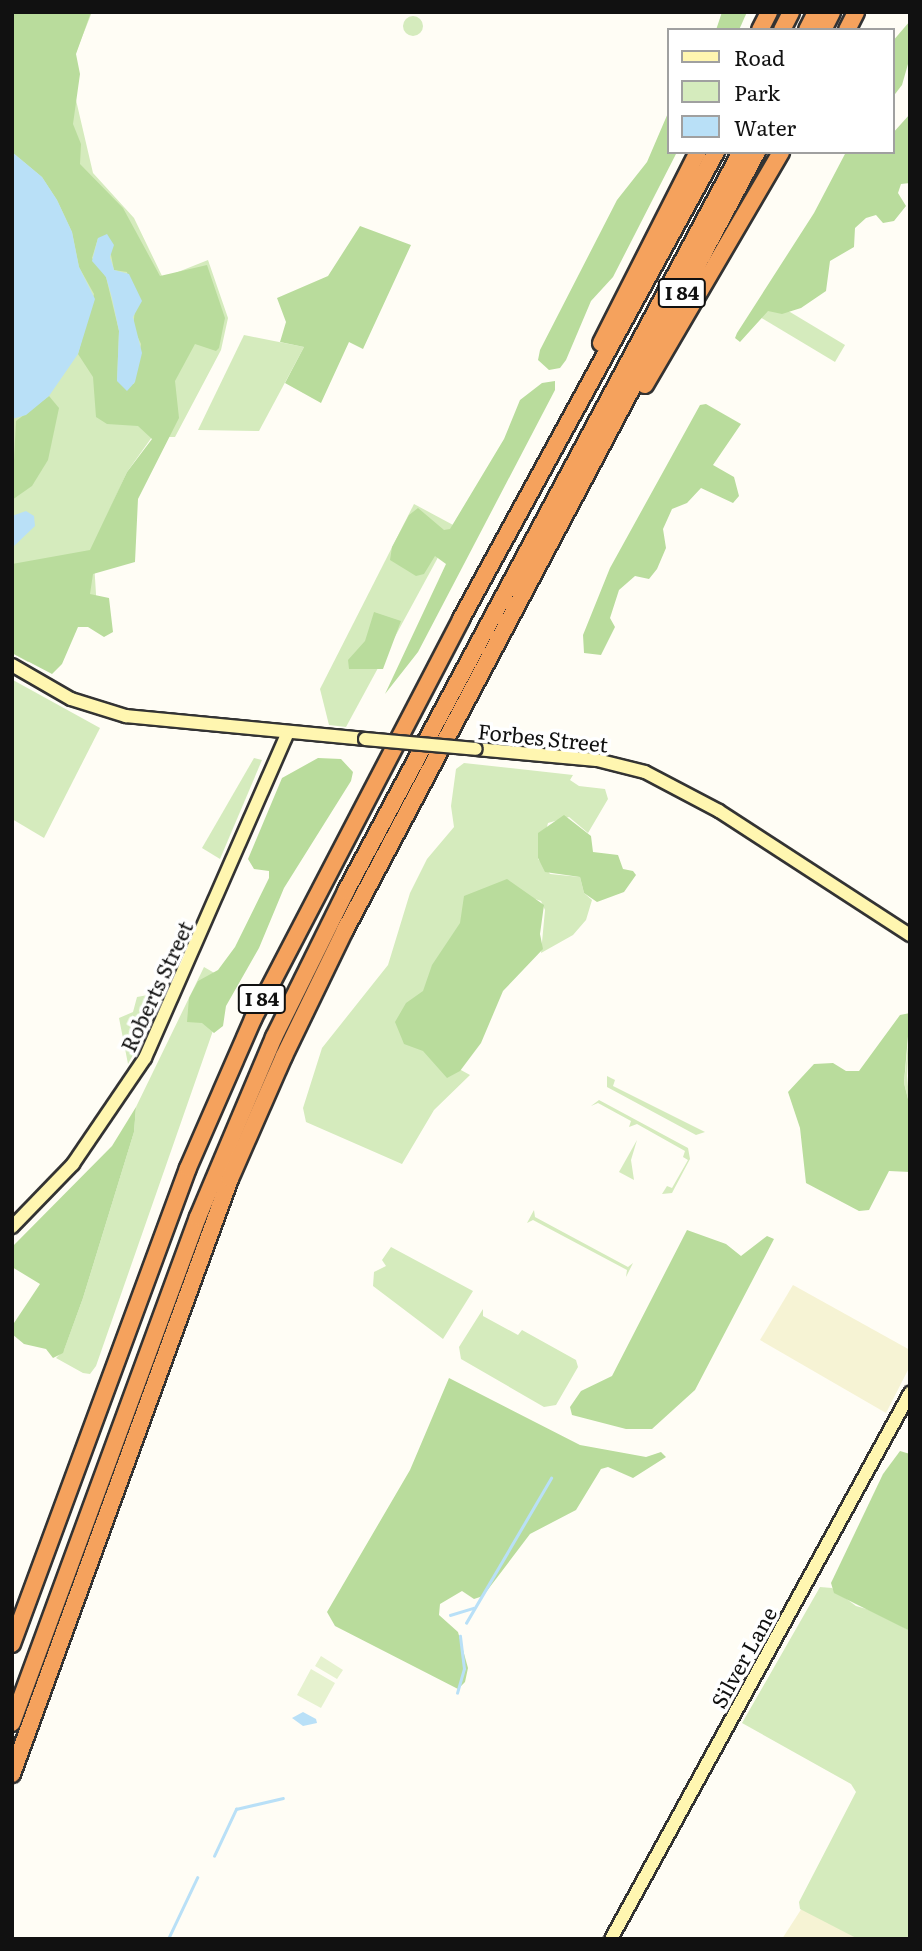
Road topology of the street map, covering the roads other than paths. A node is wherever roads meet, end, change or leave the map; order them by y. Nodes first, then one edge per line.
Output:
1 (769, 12) edge
2 (791, 12) edge
3 (805, 12) edge
4 (816, 12) edge
5 (832, 12) edge
6 (856, 12) edge
7 (761, 28) edge
8 (783, 28) edge
9 (797, 28) edge
10 (808, 28) edge
11 (824, 28) edge
12 (848, 28) edge
13 (697, 154) edge
14 (715, 154) edge
15 (728, 154) edge
16 (728, 154) edge
17 (740, 154) edge
18 (756, 154) edge
19 (780, 154) edge
20 (599, 369) junction
21 (589, 388) junction
22 (607, 434) junction
23 (12, 665) edge
24 (288, 733) junction
25 (910, 935) edge
26 (12, 1227) edge
27 (910, 1393) edge
28 (12, 1644) edge
29 (12, 1698) edge
30 (12, 1723) edge
31 (12, 1774) edge
32 (611, 1939) edge

1 - 7 highway
2 - 8 highway
3 - 9 highway
4 - 10 highway
5 - 11 highway
6 - 12 highway
13 - 21 highway
14 - 20 highway, I 84
15 - 20 highway
16 - 29 highway
17 - 30 highway
18 - 22 highway, I 84
19 - 22 highway
20 - 21 highway, I 84
21 - 28 highway, I 84
22 - 31 highway, I 84
23 - 24 main road, Forbes Street
24 - 25 main road, Forbes Street, bridge
24 - 26 main road, Roberts Street
27 - 32 main road, Silver Lane

